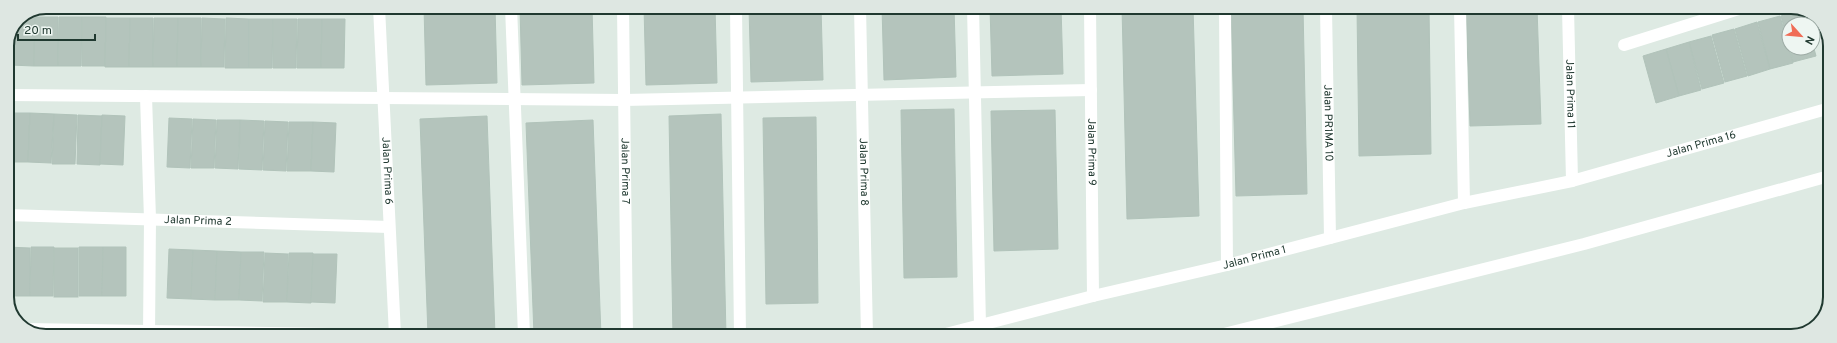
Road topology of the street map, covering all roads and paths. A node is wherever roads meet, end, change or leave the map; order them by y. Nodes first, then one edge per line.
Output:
1 (379, 14) edge
2 (511, 14) edge
3 (623, 14) edge
4 (736, 14) edge
5 (860, 14) edge
6 (973, 14) edge
7 (1090, 14) edge
8 (1225, 14) edge
9 (1326, 14) edge
10 (1460, 14) edge
11 (1568, 14) edge
12 (1723, 14) edge
13 (1624, 45) dead end
14 (1091, 90) junction
15 (975, 92) junction
16 (14, 95) edge
17 (862, 95) junction
18 (146, 96) junction
19 (737, 97) junction
20 (383, 99) junction
21 (515, 99) junction
22 (624, 100) junction
23 (1823, 110) edge
24 (1823, 178) edge
25 (1572, 181) junction
26 (1464, 203) junction
27 (14, 215) edge
28 (150, 219) junction
29 (389, 227) junction
30 (1330, 238) junction
31 (1227, 265) junction
32 (1093, 296) junction
33 (980, 326) junction
34 (149, 329) edge
35 (394, 329) edge
36 (524, 329) edge
37 (627, 329) edge
38 (740, 329) edge
39 (867, 329) edge
40 (967, 329) edge
41 (1244, 329) edge

1 - 20 street, Jalan Prima 6
2 - 21 street
3 - 22 street, Jalan Prima 7
4 - 19 street
5 - 17 street, Jalan Prima 8
6 - 15 street
7 - 14 street, Jalan Prima 9
8 - 31 street
9 - 30 street, Jalan PR1MA 10
10 - 26 street
11 - 25 street, Jalan Prima 11
12 - 13 street
14 - 15 street
14 - 32 street, Jalan Prima 9
15 - 17 street
15 - 33 street
16 - 18 street
17 - 19 street
17 - 39 street, Jalan Prima 8
18 - 20 street
18 - 28 street
19 - 22 street
19 - 38 street
20 - 21 street
20 - 29 street, Jalan Prima 6
21 - 22 street
21 - 36 street
22 - 37 street, Jalan Prima 7
23 - 25 street, Jalan Prima 16
24 - 41 street
25 - 26 street, Jalan Prima 1
26 - 30 street, Jalan Prima 1
27 - 28 street, Jalan Prima 2
28 - 29 street, Jalan Prima 2
28 - 34 street
29 - 35 street, Jalan Prima 6
30 - 31 street, Jalan Prima 1
31 - 32 street, Jalan Prima 1
32 - 33 street, Jalan Prima 1
33 - 40 street, Jalan Prima 1

